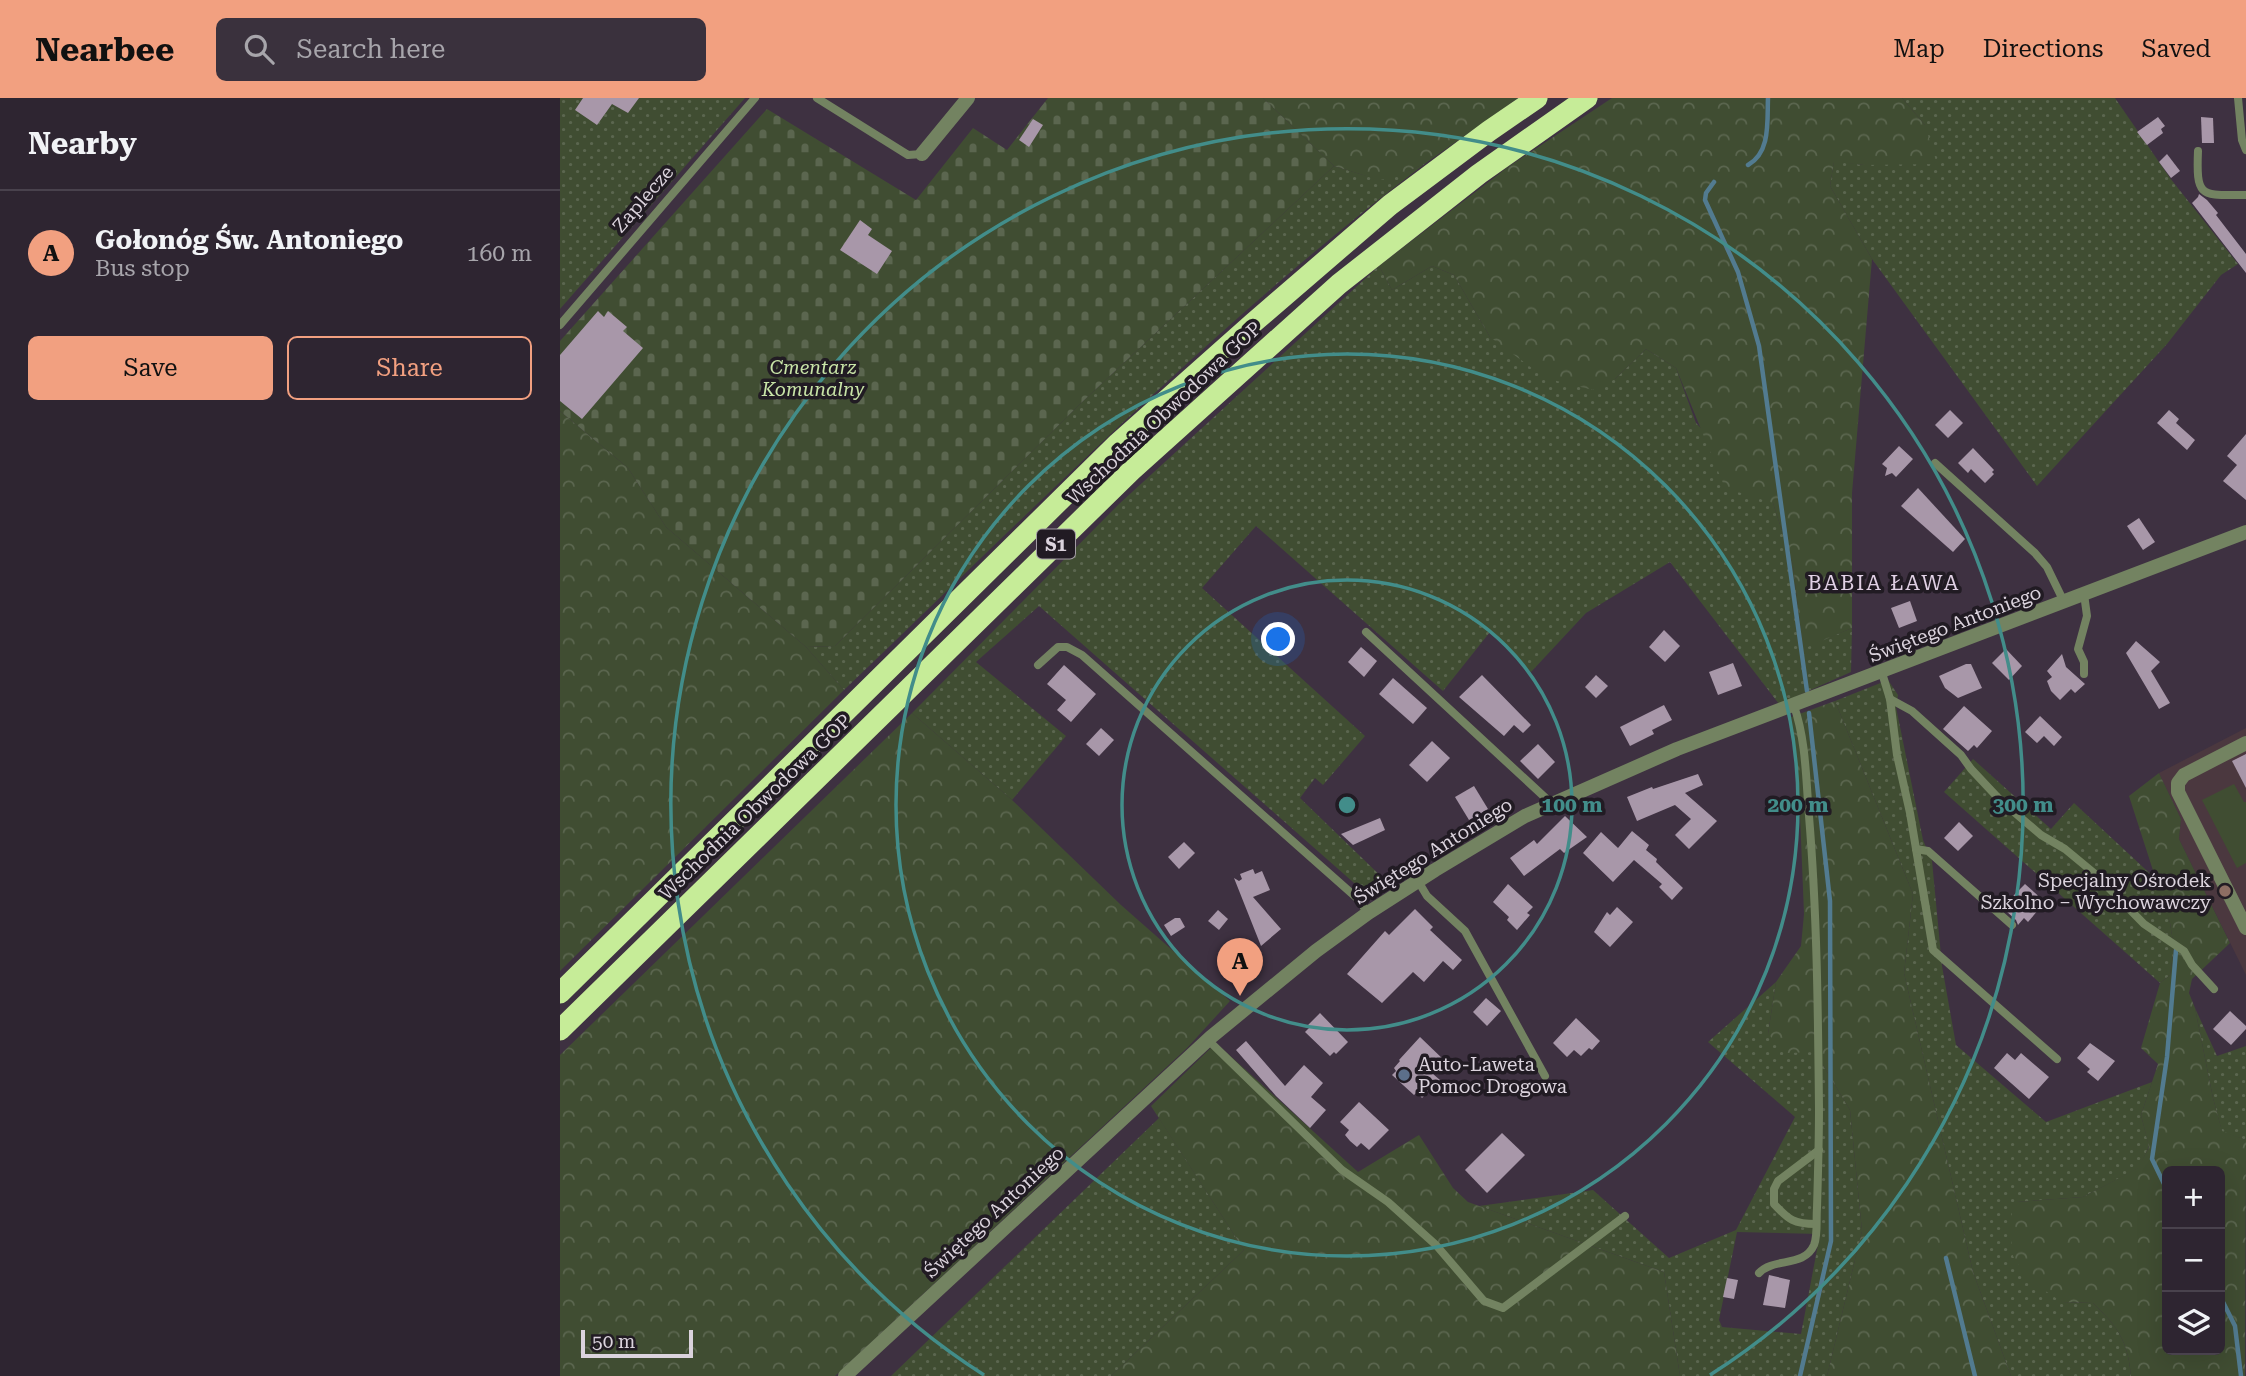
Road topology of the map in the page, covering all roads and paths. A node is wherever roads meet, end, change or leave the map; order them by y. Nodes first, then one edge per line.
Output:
1 (755, 98) edge
2 (817, 98) edge
3 (968, 98) edge
4 (1537, 98) edge
5 (1587, 98) edge
6 (2238, 99) edge
7 (2246, 150) edge
8 (2198, 151) dead end
9 (922, 154) joint
10 (2246, 195) edge
11 (560, 325) edge
12 (1935, 463) dead end
13 (2246, 532) edge
14 (2084, 594) junction
15 (2064, 602) junction
16 (1366, 632) dead end
17 (1038, 665) dead end
18 (1882, 673) junction
19 (2084, 674) dead end
20 (1890, 699) junction
21 (1794, 706) junction
22 (2246, 743) edge
23 (1551, 803) junction
24 (1916, 849) junction
25 (1418, 881) junction
26 (1368, 913) junction
27 (2012, 925) dead end
28 (2246, 928) edge
29 (2214, 989) dead end
30 (560, 993) edge
31 (560, 1030) edge
32 (1208, 1040) junction
33 (2057, 1059) dead end
34 (1545, 1076) dead end
35 (1819, 1150) junction
36 (1625, 1216) dead end
37 (1816, 1224) junction
38 (1759, 1273) dead end
39 (845, 1376) edge

1 - 11 lane, Zaplecze
2 - 9 lane
3 - 9 street
4 - 30 highway, Wschodnia Obwodowa GOP / S1
5 - 31 highway, Wschodnia Obwodowa GOP / S1
6 - 7 lane
8 - 10 lane
12 - 15 lane
13 - 14 street, Świętego Antoniego
14 - 15 street, Świętego Antoniego
14 - 19 lane
15 - 18 street, Świętego Antoniego
16 - 23 lane
17 - 26 lane
18 - 20 lane
18 - 21 street, Świętego Antoniego
20 - 24 lane
20 - 29 lane
21 - 23 street, Świętego Antoniego
21 - 35 lane
22 - 28 street
23 - 25 street, Świętego Antoniego
24 - 27 lane
24 - 33 lane
25 - 26 street, Świętego Antoniego
25 - 34 lane
26 - 32 street, Świętego Antoniego
32 - 36 lane
32 - 39 street, Świętego Antoniego
35 - 37 lane
35 - 37 lane
37 - 38 lane

